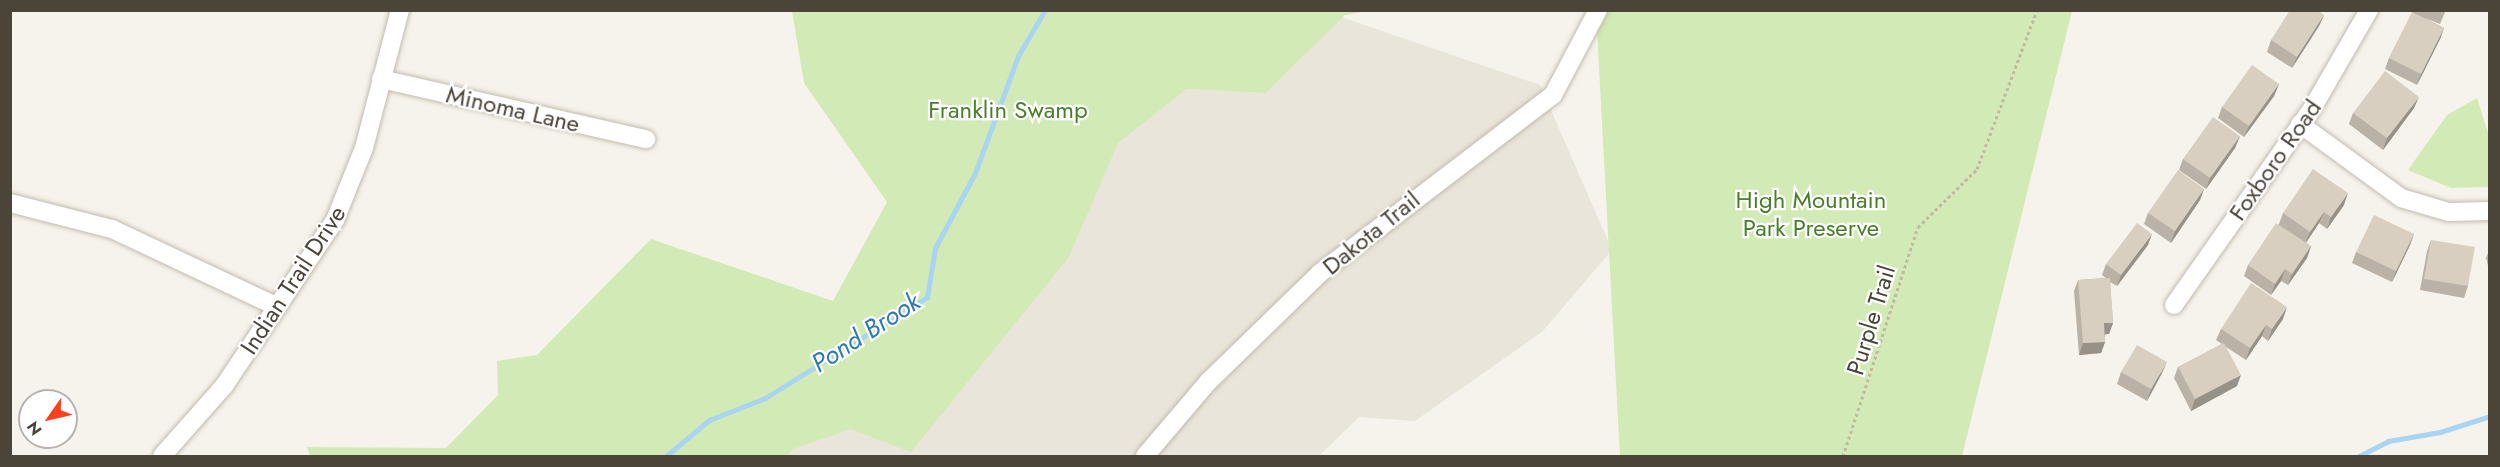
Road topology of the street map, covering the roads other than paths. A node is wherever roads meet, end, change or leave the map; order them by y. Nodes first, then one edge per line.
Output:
1 (400, 10) edge
2 (2369, 10) edge
3 (1597, 13) edge
4 (381, 79) junction
5 (2300, 124) junction
6 (646, 139) dead end
7 (10, 202) edge
8 (2490, 211) edge
9 (2174, 305) dead end
10 (278, 307) junction
11 (162, 456) edge
12 (1145, 456) edge

1 - 4 street, Indian Trail Drive
2 - 5 street, Foxboro Road
3 - 12 street, Dakota Trail
4 - 6 street, Minoma Lane
4 - 10 street, Indian Trail Drive
5 - 8 street
5 - 9 street, Foxboro Road
7 - 10 street
10 - 11 street, Indian Trail Drive

